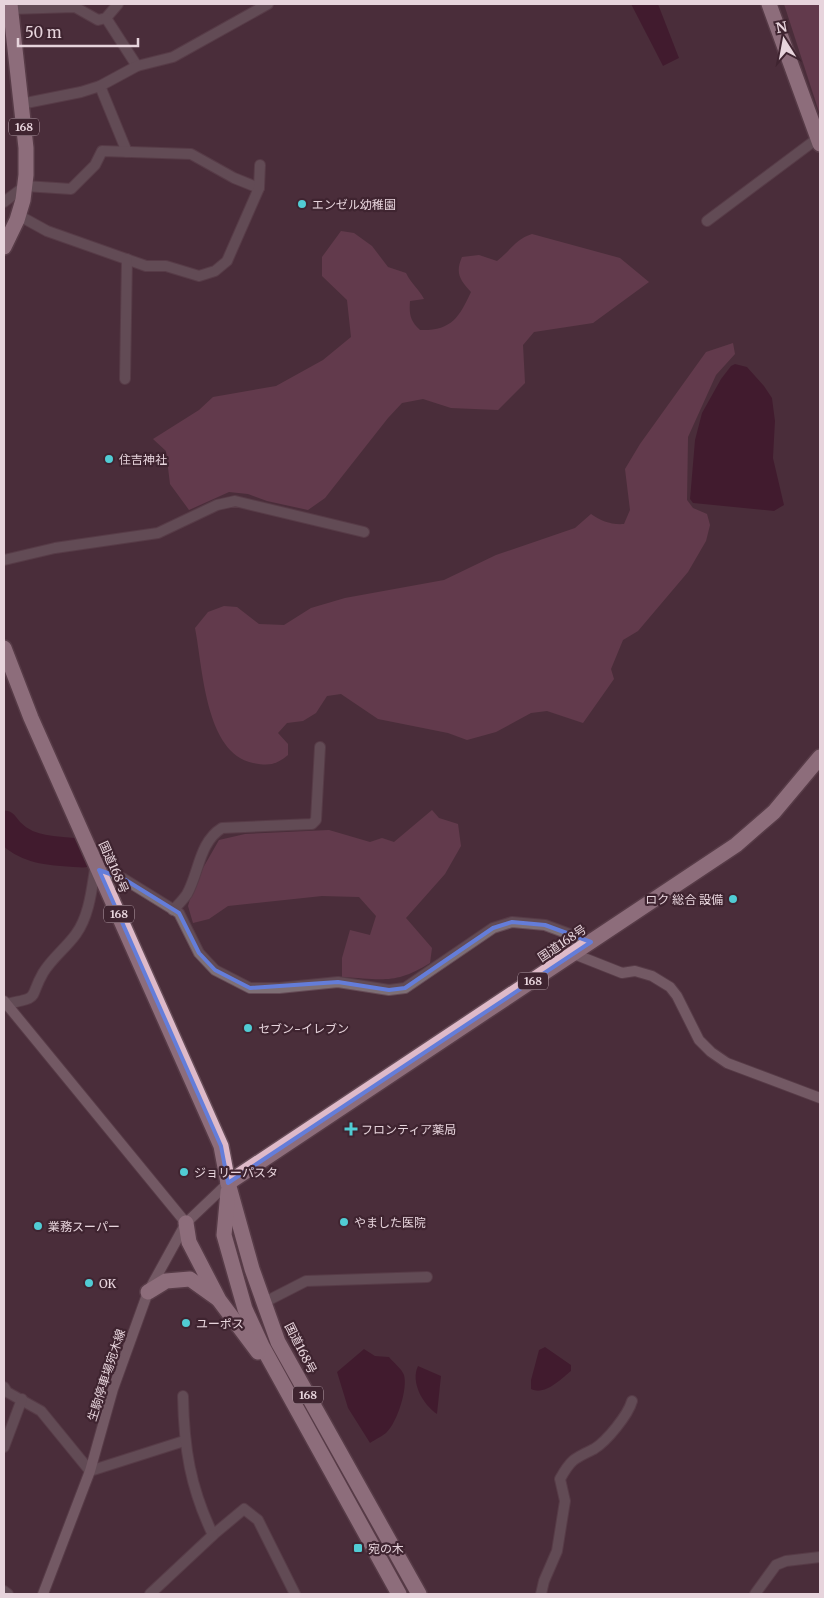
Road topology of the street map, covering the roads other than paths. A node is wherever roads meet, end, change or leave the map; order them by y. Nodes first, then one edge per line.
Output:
1 (118, 4) edge
2 (268, 4) edge
3 (769, 4) edge
4 (11, 6) edge
5 (106, 18) junction
6 (137, 66) junction
7 (100, 86) junction
8 (21, 104) junction
9 (819, 141) edge
10 (127, 152) junction
11 (260, 165) dead end
12 (25, 186) junction
13 (258, 188) junction
14 (4, 202) edge
15 (18, 215) junction
16 (707, 220) dead end
17 (4, 247) edge
18 (128, 259) junction
19 (126, 379) dead end
20 (364, 532) dead end
21 (4, 560) edge
22 (4, 648) edge
23 (320, 747) dead end
24 (820, 758) edge
25 (98, 866) junction
26 (174, 910) junction
27 (591, 942) junction
28 (574, 954) junction
29 (5, 1002) edge
30 (820, 1098) edge
31 (228, 1183) junction
32 (186, 1222) junction
33 (427, 1277) dead end
34 (148, 1292) junction
35 (219, 1300) junction
36 (263, 1303) junction
37 (4, 1387) edge
38 (288, 1393) junction
39 (183, 1396) dead end
40 (22, 1398) junction
41 (632, 1400) dead end
42 (184, 1441) junction
43 (4, 1447) edge
44 (90, 1471) junction
45 (213, 1535) junction
46 (820, 1557) edge
47 (4, 1590) edge
48 (8, 1594) edge
49 (43, 1594) edge
50 (150, 1594) edge
51 (295, 1594) edge
52 (399, 1594) edge
53 (419, 1594) edge
54 (541, 1594) edge
55 (755, 1594) edge

1 - 5 street
2 - 6 street
3 - 9 highway
4 - 5 street
4 - 8 highway, 168
5 - 6 street
6 - 7 street
7 - 8 street
7 - 10 street
8 - 12 highway, 168
9 - 16 street
10 - 12 street
10 - 13 street
11 - 13 street
12 - 14 street
12 - 15 highway, 168
13 - 18 street
15 - 17 highway, 168
15 - 18 street
18 - 19 street
20 - 21 street
22 - 25 highway, 国道168号 / 168
23 - 26 street
24 - 27 highway, 国道168号 / 168
25 - 26 street
25 - 29 street
25 - 31 highway, 国道168号 / 168
26 - 27 street
27 - 28 highway, 国道168号 / 168
28 - 30 street
28 - 31 highway, 国道168号 / 168
29 - 32 street
31 - 32 street, 生駒停車場宛木線
31 - 36 highway, 国道168号 / 168
31 - 38 highway, 国道168号 / 168
32 - 34 street, 生駒停車場宛木線
32 - 35 highway
33 - 36 street
34 - 35 highway
34 - 44 street, 生駒停車場宛木線
35 - 38 highway
36 - 53 highway, 国道168号 / 168
37 - 40 street
38 - 52 highway, 国道168号 / 168
39 - 42 street
40 - 43 street
40 - 44 street
41 - 54 street
42 - 44 street
42 - 45 street
44 - 49 street, 生駒停車場宛木線
45 - 50 street
45 - 51 street
46 - 55 street
47 - 48 street

